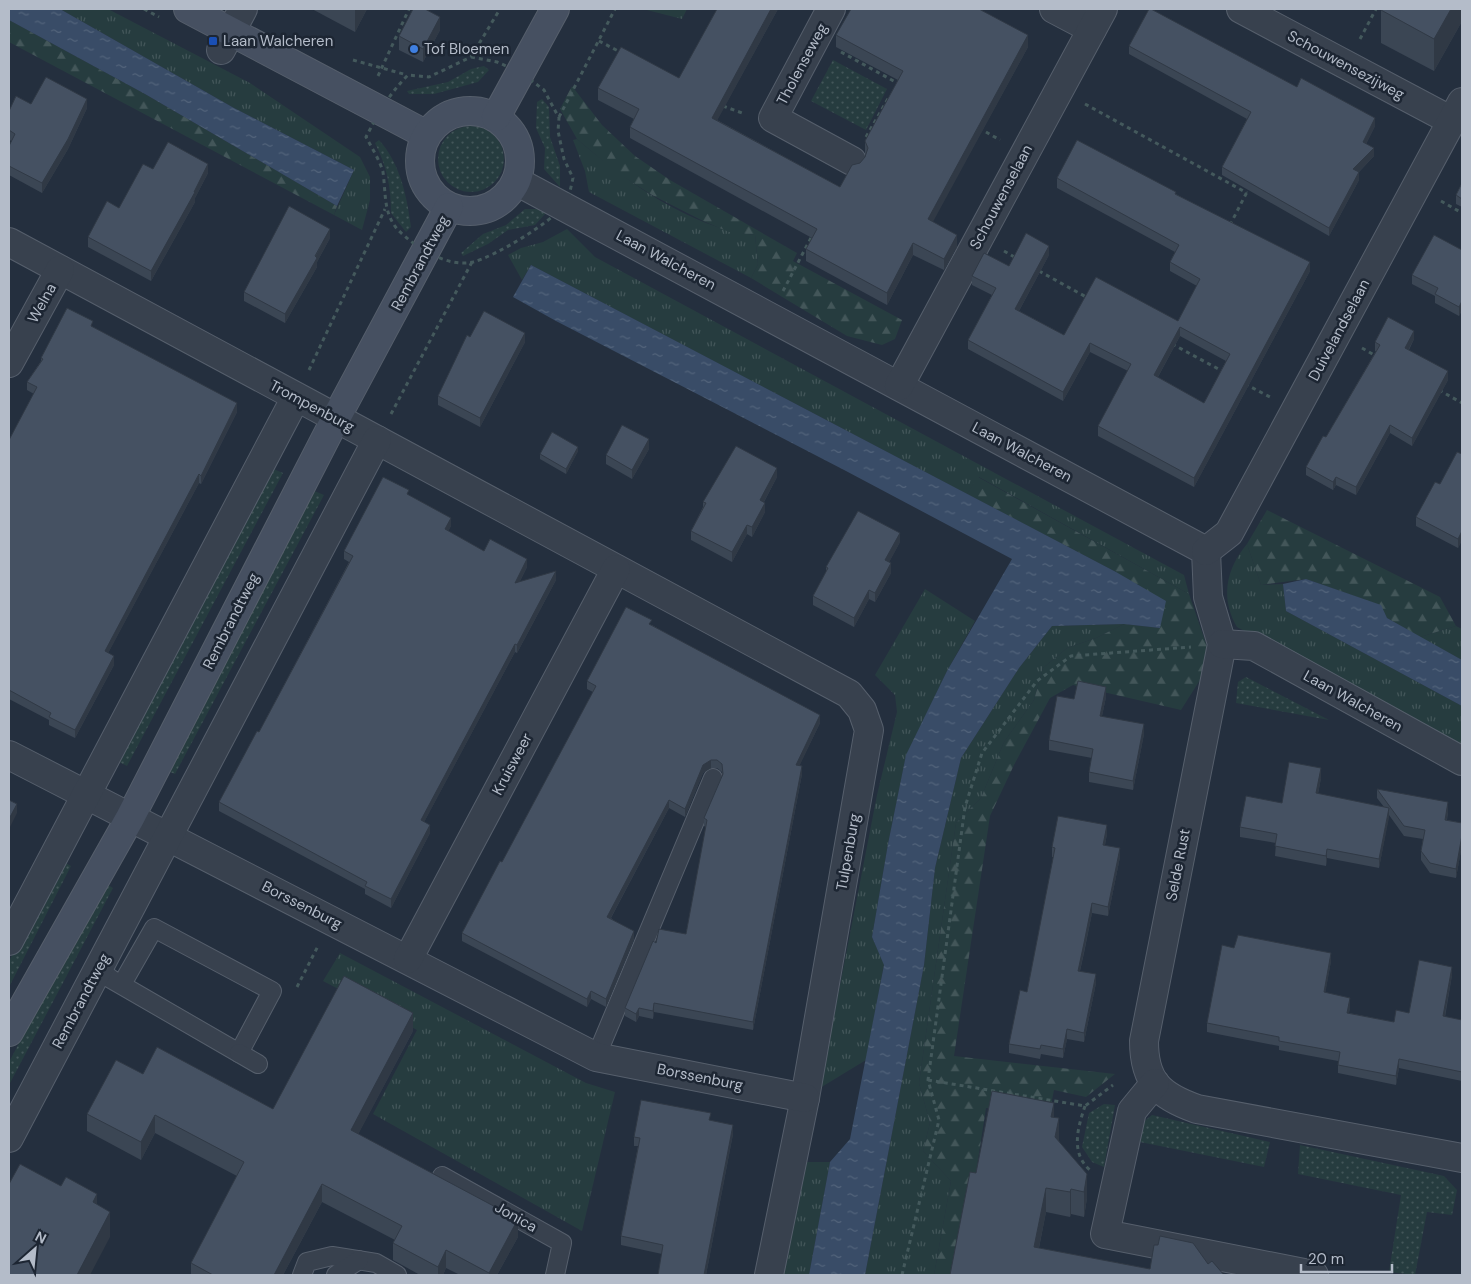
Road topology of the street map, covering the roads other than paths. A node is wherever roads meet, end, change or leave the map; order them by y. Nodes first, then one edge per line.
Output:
1 (188, 9) edge
2 (555, 9) edge
3 (831, 9) edge
4 (1054, 9) edge
5 (1240, 9) edge
6 (1097, 19) edge
7 (231, 30) edge
8 (1457, 111) edge
9 (496, 117) junction
10 (425, 134) junction
11 (852, 161) road end
12 (516, 181) junction
13 (449, 207) junction
14 (9, 242) edge
15 (60, 270) junction
16 (9, 363) edge
17 (899, 386) junction
18 (296, 397) junction
19 (336, 418) junction
20 (377, 440) junction
21 (1206, 551) junction
22 (616, 569) junction
23 (1222, 644) junction
24 (9, 755) edge
25 (1462, 761) edge
26 (713, 778) dead end
27 (86, 795) junction
28 (130, 818) junction
29 (168, 837) junction
30 (9, 941) edge
31 (408, 959) junction
32 (98, 969) junction
33 (122, 984) junction
34 (9, 1032) edge
35 (239, 1053) junction
36 (596, 1057) junction
37 (258, 1064) dead end
38 (1149, 1073) junction
39 (805, 1098) junction
40 (9, 1138) edge
41 (1462, 1158) edge
42 (442, 1176) edge
43 (359, 1260) junction
44 (302, 1275) edge
45 (336, 1275) edge
46 (397, 1275) edge
47 (555, 1275) edge
48 (769, 1275) edge
49 (1314, 1275) edge

1 - 7 street
2 - 9 street
3 - 11 street, Tholenseweg
4 - 6 street
5 - 8 street, Schouwensezijweg
6 - 17 street, Schouwenselaan
7 - 10 street
8 - 21 street, Duivelandselaan
9 - 10 street
9 - 12 street
10 - 13 street
12 - 13 street
12 - 17 street, Laan Walcheren
13 - 19 street, Rembrandtweg
14 - 15 street, Trompenburg
15 - 16 street, Welna
15 - 18 street, Trompenburg
17 - 21 street, Laan Walcheren
18 - 19 street, Trompenburg
18 - 27 street
19 - 20 street, Trompenburg
19 - 28 street, Rembrandtweg
20 - 22 street, Trompenburg
20 - 29 street, Rembrandtweg
21 - 23 street
22 - 31 street, Kruisweer
22 - 39 street, Tulpenburg
23 - 25 street, Laan Walcheren
23 - 38 street, Selde Rust
24 - 27 street, Borssenburg
26 - 36 lane
27 - 28 street, Borssenburg
27 - 30 street
28 - 29 street, Borssenburg
28 - 34 street, Rembrandtweg
29 - 31 street, Borssenburg
29 - 32 street, Rembrandtweg
31 - 36 street, Borssenburg
32 - 33 lane
32 - 40 street, Rembrandtweg
33 - 35 lane
33 - 35 lane
35 - 37 lane
36 - 39 street, Borssenburg
38 - 41 street
38 - 49 street
39 - 48 street, Tulpenburg
42 - 47 lane, Jonica
43 - 44 lane
43 - 45 lane
43 - 46 lane

